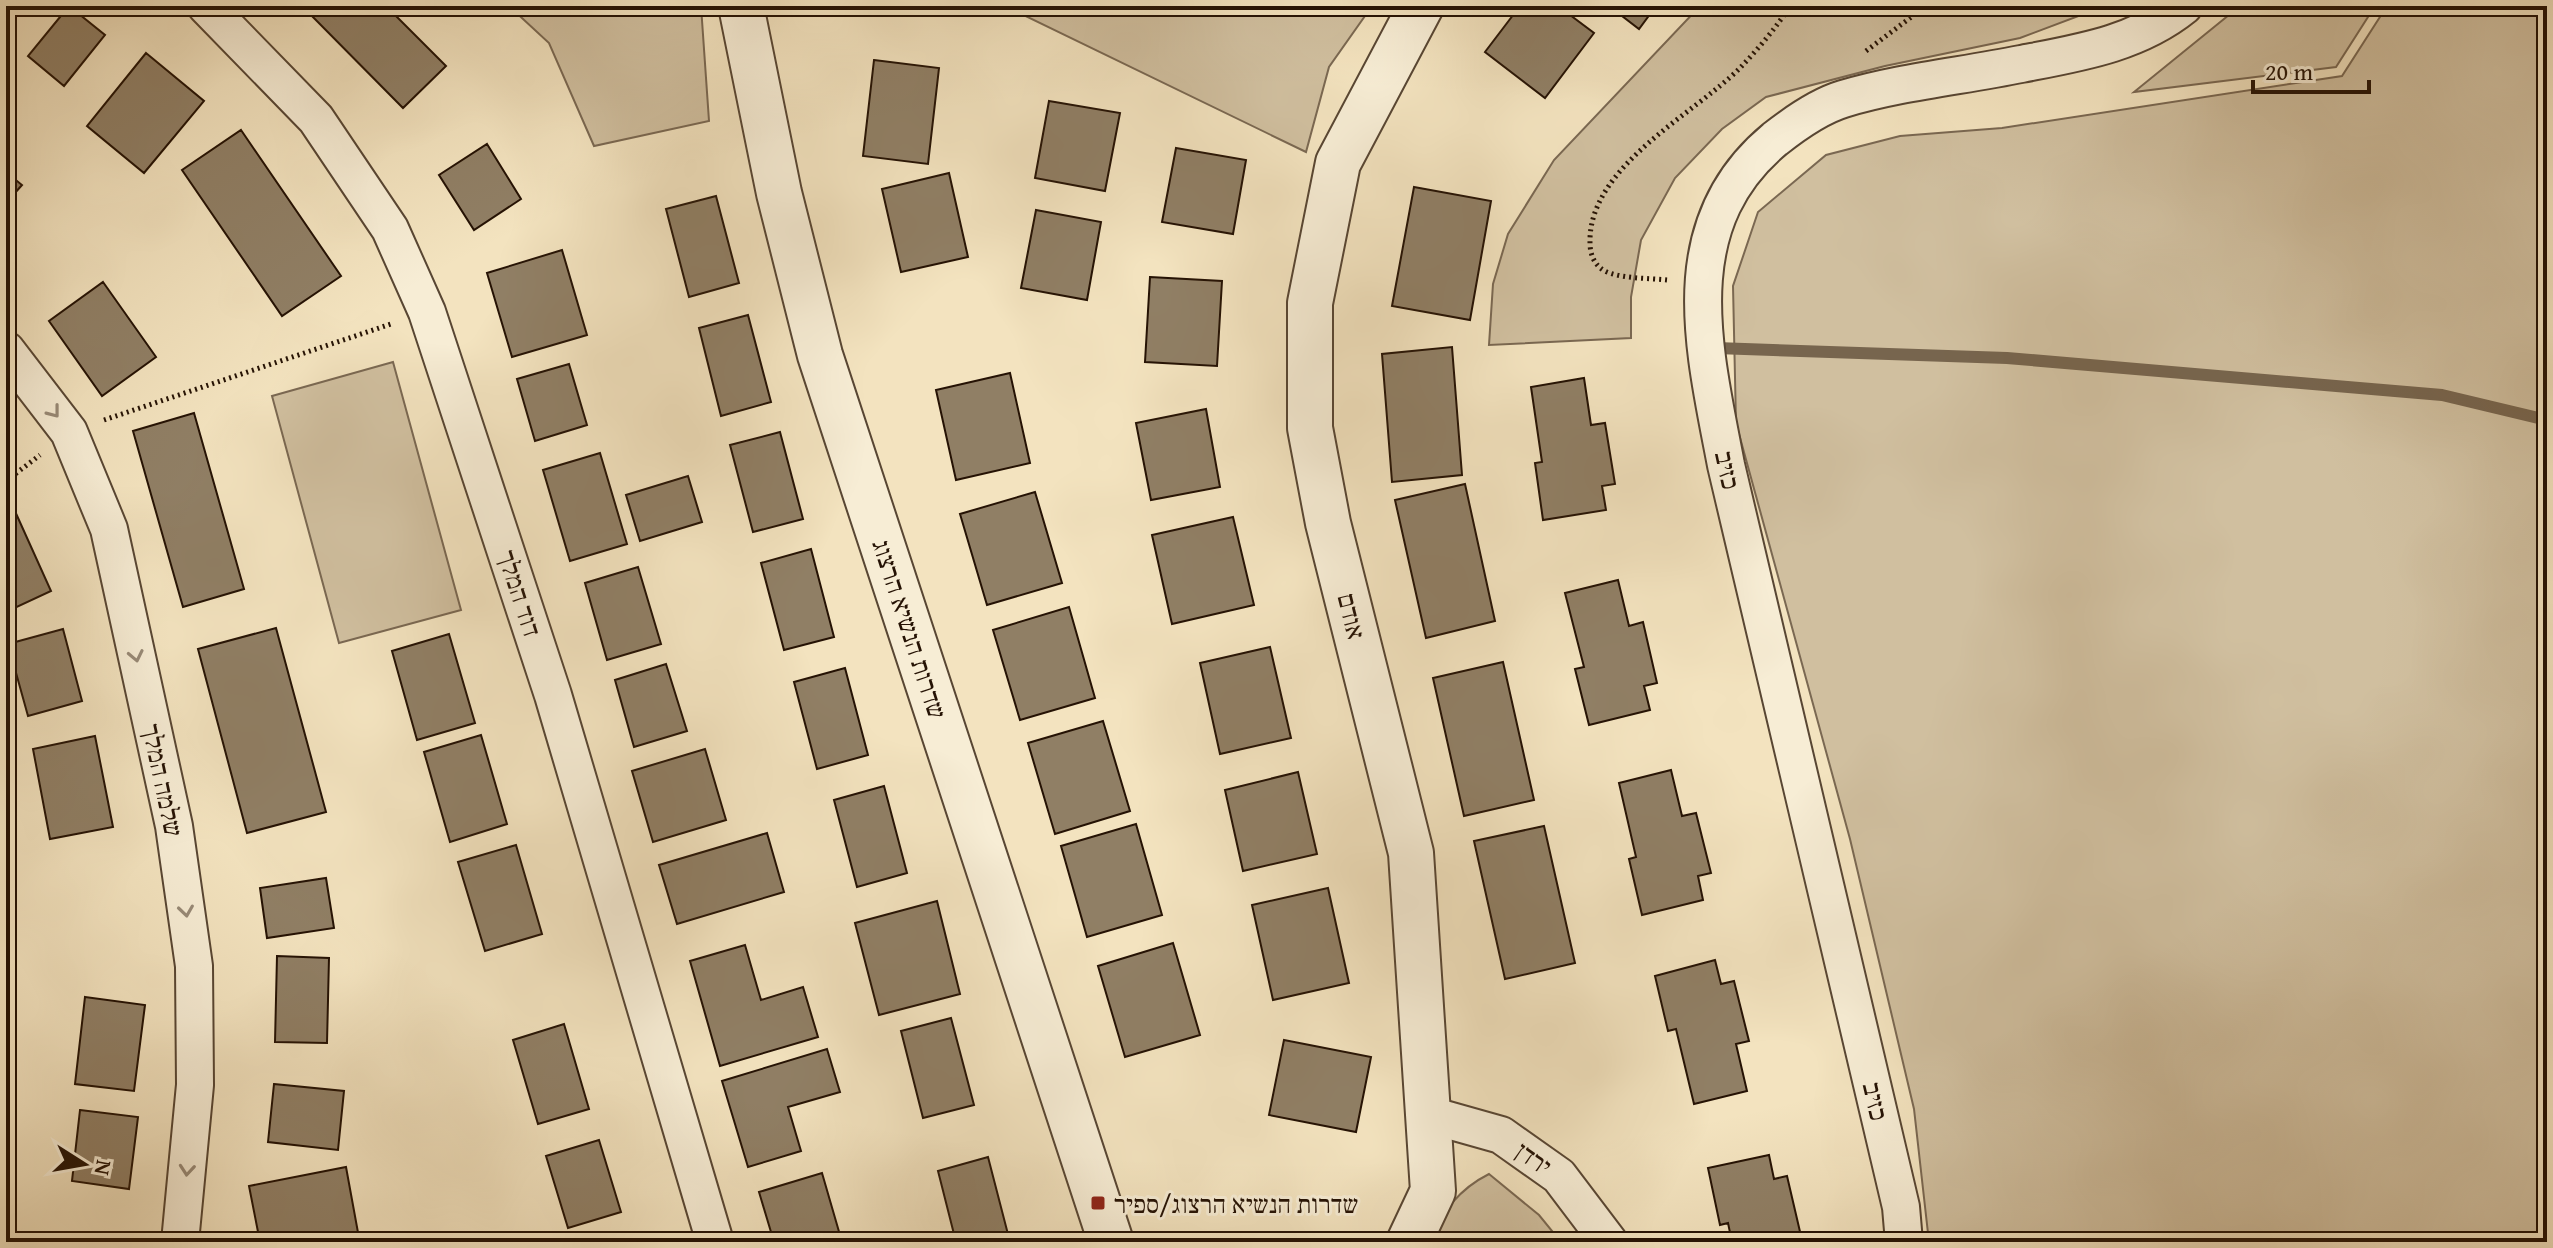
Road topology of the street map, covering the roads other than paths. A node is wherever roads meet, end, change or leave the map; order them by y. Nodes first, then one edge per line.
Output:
1 (206, 6) edge
2 (741, 6) edge
3 (1421, 6) edge
4 (2184, 6) edge
5 (6, 350) edge
6 (1430, 1115) junction
7 (180, 1242) edge
8 (715, 1242) edge
9 (1111, 1242) edge
10 (1409, 1242) edge
11 (1609, 1242) edge
12 (1904, 1242) edge

1 - 8 street, דוד המלך
2 - 9 street, שדרות הנשיא הרצוג
3 - 6 street, אודם
4 - 12 street, כזיב
5 -> 7 street, שלמה המלך
6 - 10 street, אודם
6 - 11 street, ירדן

